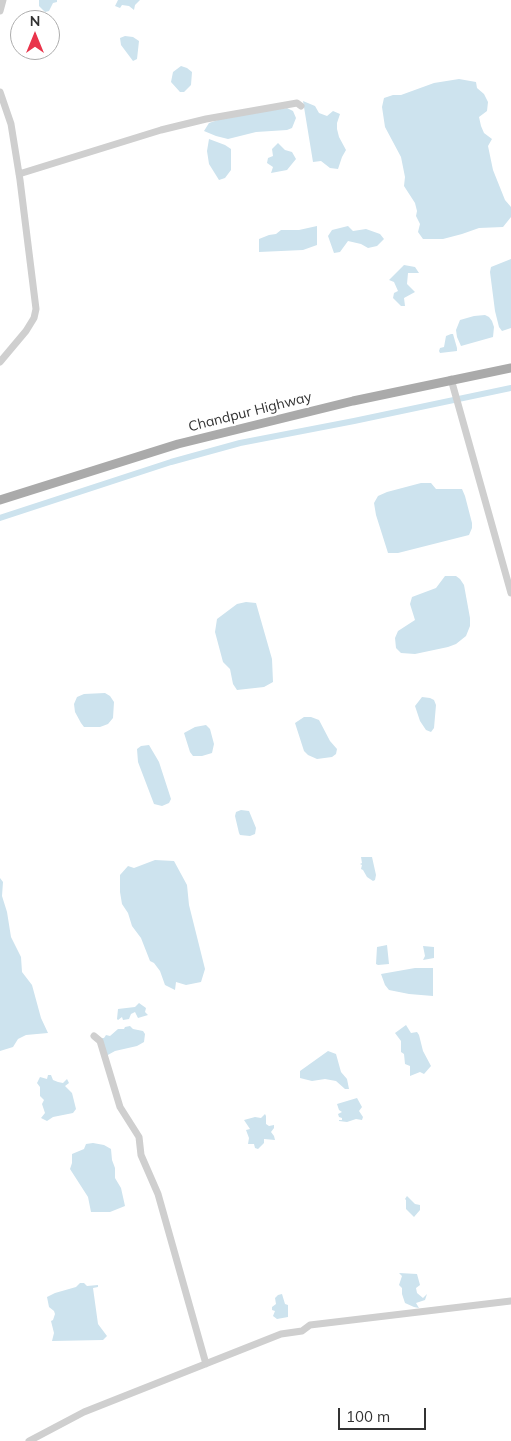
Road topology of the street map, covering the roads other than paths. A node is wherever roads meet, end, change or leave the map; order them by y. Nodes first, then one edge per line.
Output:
1 (3, 0) edge
2 (0, 11) edge
3 (0, 92) edge
4 (300, 106) dead end
5 (19, 174) junction
6 (0, 362) edge
7 (511, 368) edge
8 (452, 384) junction
9 (0, 500) edge
10 (511, 593) edge
11 (94, 1036) dead end
12 (511, 1301) edge
13 (206, 1364) junction
14 (29, 1441) edge

1 - 2 street
3 - 5 street
4 - 5 street
5 - 6 street
7 - 8 main road, Chandpur Highway
8 - 9 main road, Chandpur Highway
8 - 10 street
11 - 13 street
12 - 13 street
13 - 14 street

